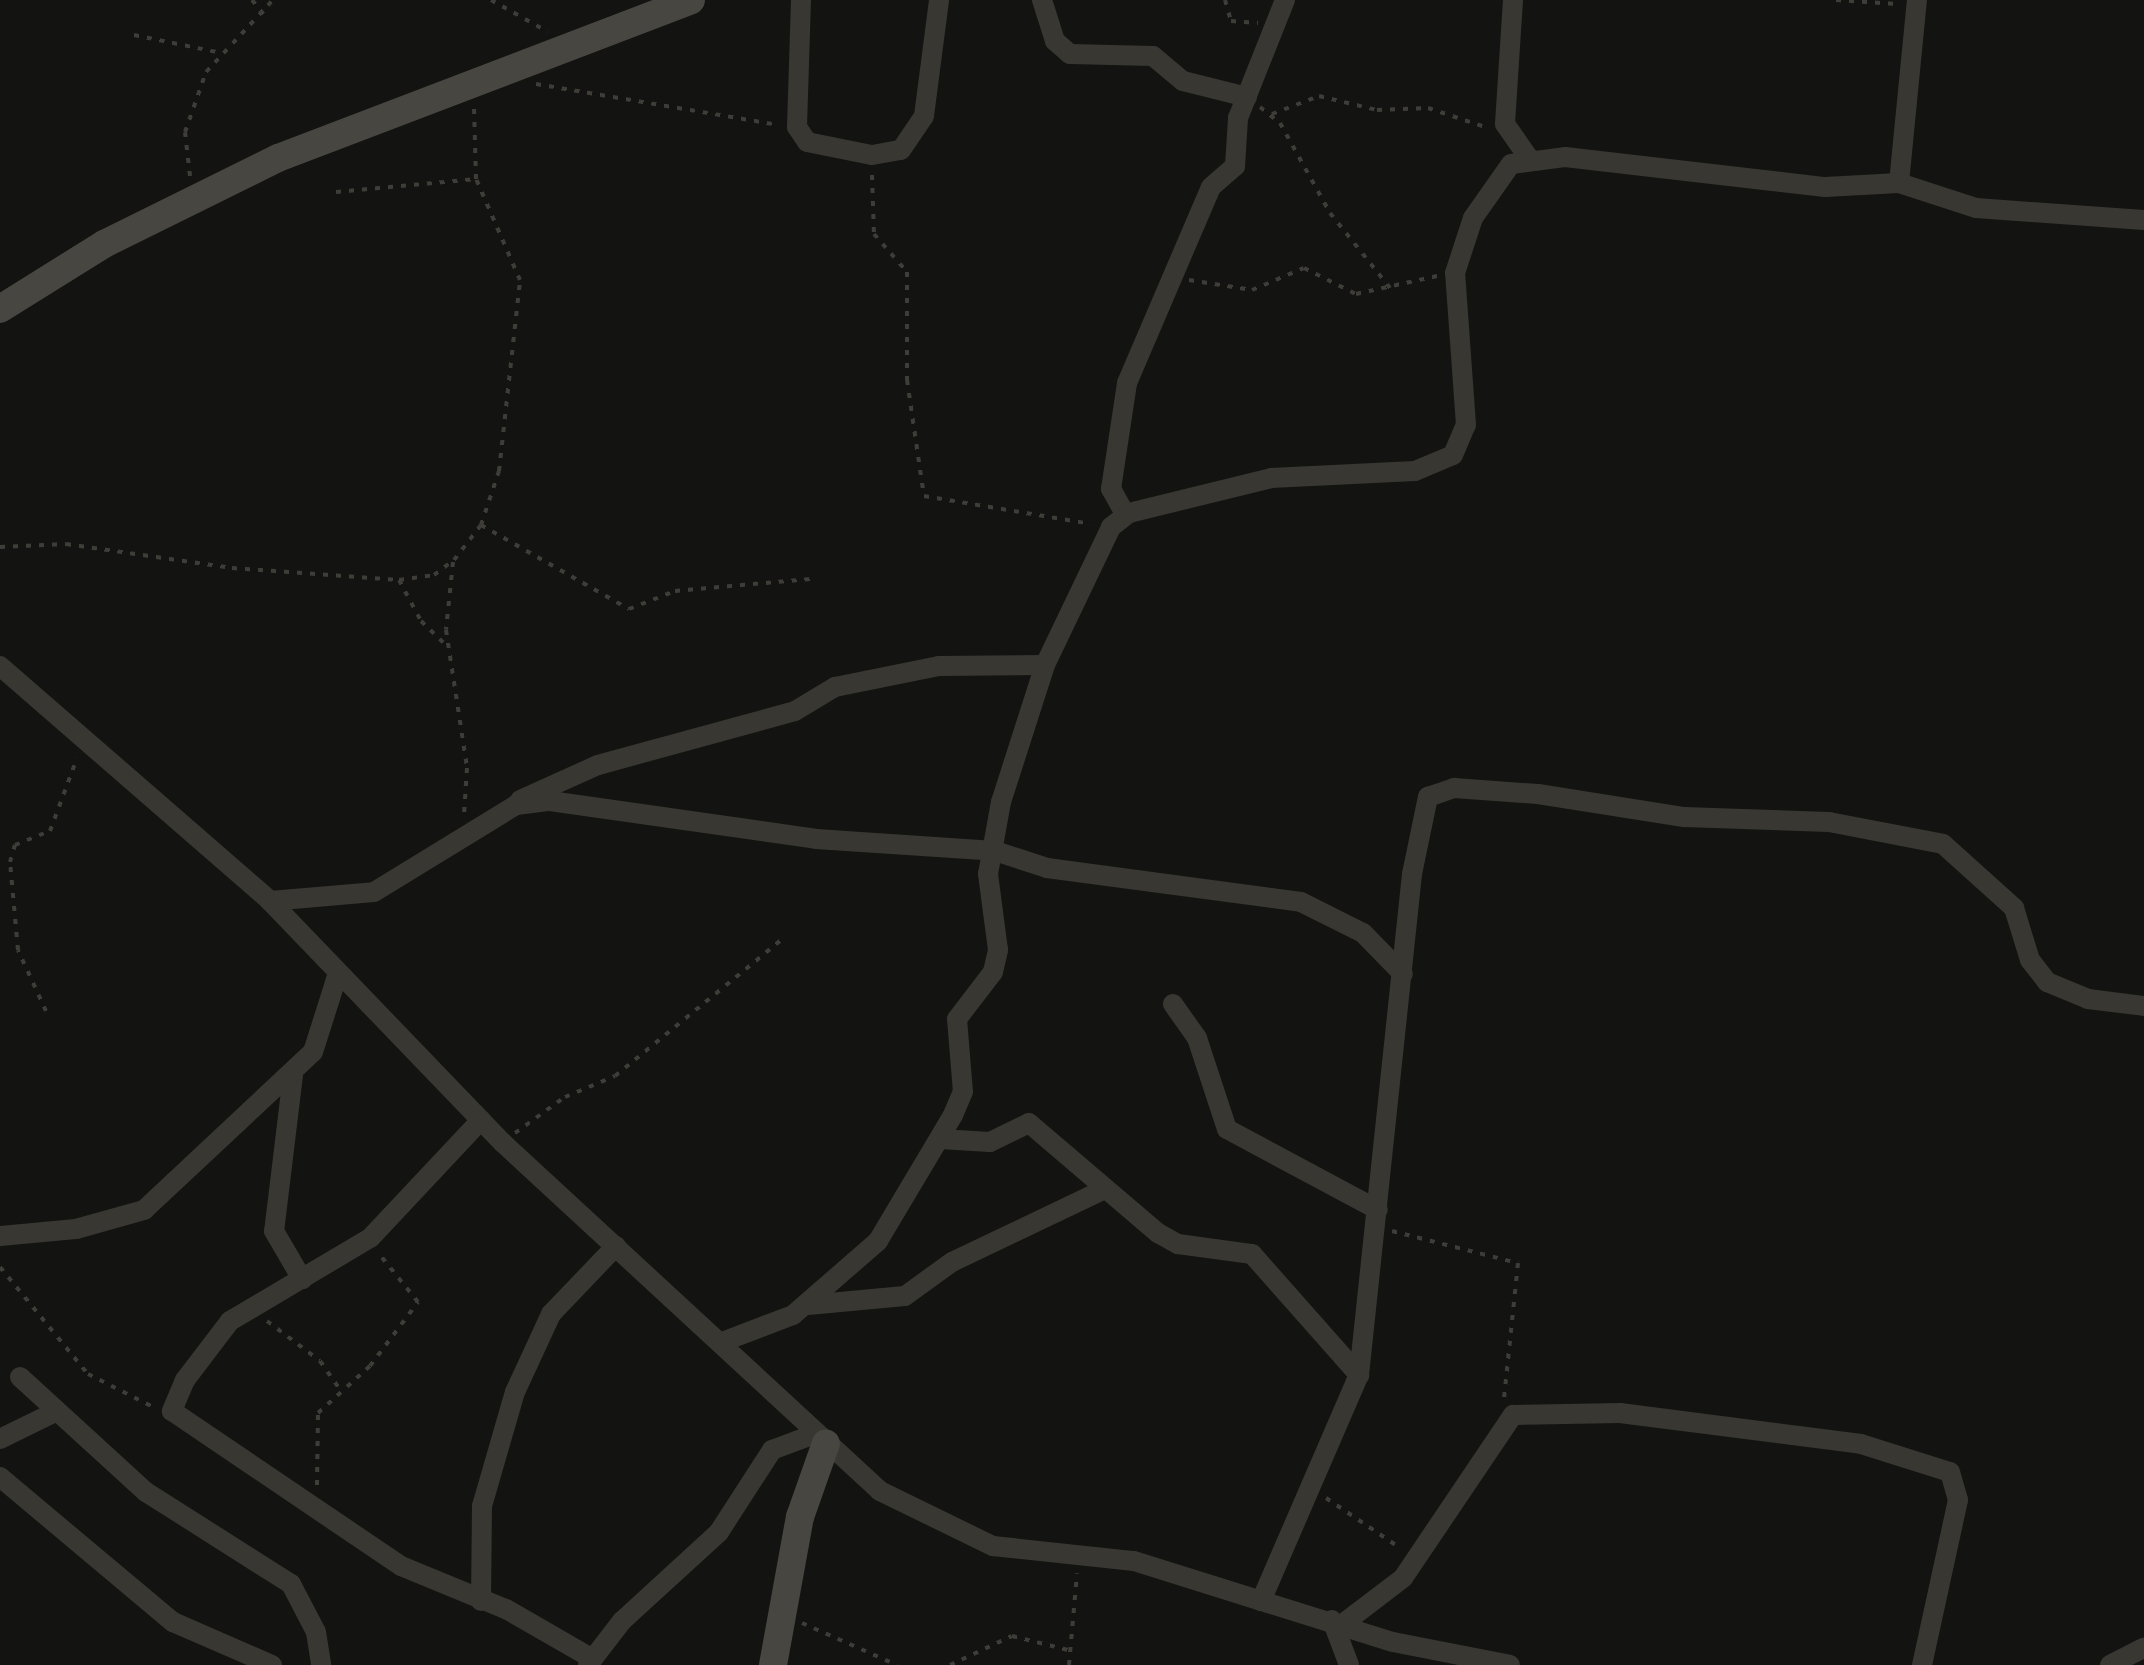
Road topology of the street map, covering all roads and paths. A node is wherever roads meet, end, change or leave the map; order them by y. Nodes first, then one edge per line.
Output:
1 (252, 0) edge
2 (273, 0) edge
3 (491, 0) edge
4 (691, 0) edge
5 (801, 0) edge
6 (939, 0) edge
7 (1042, 0) edge
8 (1225, 0) edge
9 (1285, 0) edge
10 (1513, 0) edge
11 (1836, 0) edge
12 (1917, 3) edge
13 (264, 15) junction
14 (1278, 25) junction
15 (134, 35) dead end
16 (574, 47) junction
17 (217, 52) junction
18 (484, 80) junction
19 (1246, 99) junction
20 (1272, 114) junction
21 (798, 127) junction
22 (1511, 136) junction
23 (872, 156) junction
24 (1528, 157) junction
25 (476, 179) junction
26 (1900, 183) junction
27 (208, 191) junction
28 (336, 192) dead end
29 (2144, 220) edge
30 (1455, 272) junction
31 (1174, 277) junction
32 (1390, 288) junction
33 (0, 309) edge
34 (1118, 522) junction
35 (481, 525) junction
36 (0, 547) edge
37 (454, 560) junction
38 (810, 579) dead end
39 (399, 580) junction
40 (449, 648) junction
41 (1045, 665) junction
42 (0, 666) edge
43 (86, 741) junction
44 (516, 805) junction
45 (458, 845) junction
46 (996, 851) junction
47 (270, 901) junction
48 (784, 937) dead end
49 (338, 973) junction
50 (1402, 974) junction
51 (1174, 1004) dead end
52 (2144, 1006) edge
53 (46, 1011) dead end
54 (293, 1076) junction
55 (481, 1120) junction
56 (940, 1139) junction
57 (503, 1143) junction
58 (1105, 1189) junction
59 (1378, 1210) junction
60 (0, 1236) edge
61 (1376, 1236) junction
62 (370, 1238) junction
63 (616, 1246) junction
64 (0, 1266) edge
65 (302, 1278) junction
66 (808, 1305) junction
67 (249, 1309) junction
68 (722, 1342) junction
69 (1358, 1375) junction
70 (20, 1378) dead end
71 (342, 1393) junction
72 (172, 1411) junction
73 (53, 1413) junction
74 (1504, 1423) junction
75 (822, 1438) junction
76 (0, 1439) edge
77 (0, 1476) edge
78 (1317, 1482) junction
79 (312, 1508) junction
80 (1087, 1556) junction
81 (1418, 1558) junction
82 (481, 1601) junction
83 (1260, 1602) junction
84 (779, 1615) junction
85 (1338, 1621) junction
86 (2144, 1648) edge
87 (1072, 1651) junction
88 (591, 1662) edge
89 (272, 1665) edge
90 (322, 1665) edge
91 (772, 1665) edge
92 (897, 1665) edge
93 (950, 1665) edge
94 (1070, 1665) edge
95 (1349, 1665) edge
96 (1510, 1665) edge
97 (1922, 1665) edge
98 (2110, 1665) edge

1 - 13 path
2 - 13 path
3 - 16 path
4 - 16 street
5 - 21 street
6 - 23 street
7 - 19 street
8 - 14 path
9 - 14 street
10 - 22 street
11 - 12 path
12 - 26 street
13 - 17 path
14 - 19 street
15 - 17 path
16 - 18 street
17 - 27 path
18 - 21 path
18 - 25 path
18 - 27 street
19 - 20 path
19 - 31 street
20 - 22 path
20 - 32 path
21 - 23 street
22 - 24 street
23 - 34 path
24 - 26 street
24 - 30 street
25 - 28 path
25 - 35 path
26 - 29 street
27 - 33 street
30 - 32 path
30 - 34 street
31 - 32 path
31 - 34 street
34 - 41 street
35 - 37 path
35 - 38 path
36 - 39 path
37 - 39 path
37 - 40 path
39 - 40 path
40 - 45 path
41 - 44 street
41 - 46 street
42 - 43 street
43 - 47 street
43 - 53 path
44 - 45 street
44 - 46 street
45 - 47 street
46 - 50 street
46 - 56 street
47 - 49 street
48 - 57 path
49 - 54 street
49 - 55 street
50 - 52 street
50 - 59 street
51 - 59 street
54 - 60 street
54 - 65 street
55 - 57 street
55 - 62 street
56 - 58 street
56 - 66 street
57 - 63 street
58 - 66 street
58 - 69 street
59 - 61 street
61 - 69 street
61 - 74 path
62 - 65 street
62 - 71 path
63 - 68 street
63 - 82 street
64 - 72 path
65 - 67 street
66 - 68 street
67 - 71 path
67 - 72 street
68 - 75 street
69 - 78 street
70 - 73 street
71 - 79 path
72 - 79 street
73 - 76 street
73 - 90 street
74 - 81 street
74 - 97 street
75 - 80 street
75 - 84 street
75 - 88 street
77 - 89 street
78 - 81 path
78 - 83 street
79 - 82 street
80 - 83 street
80 - 87 path
81 - 85 street
82 - 88 street
83 - 85 street
84 - 91 street
84 - 92 path
85 - 95 street
85 - 96 street
86 - 98 street
87 - 93 path
87 - 94 path

